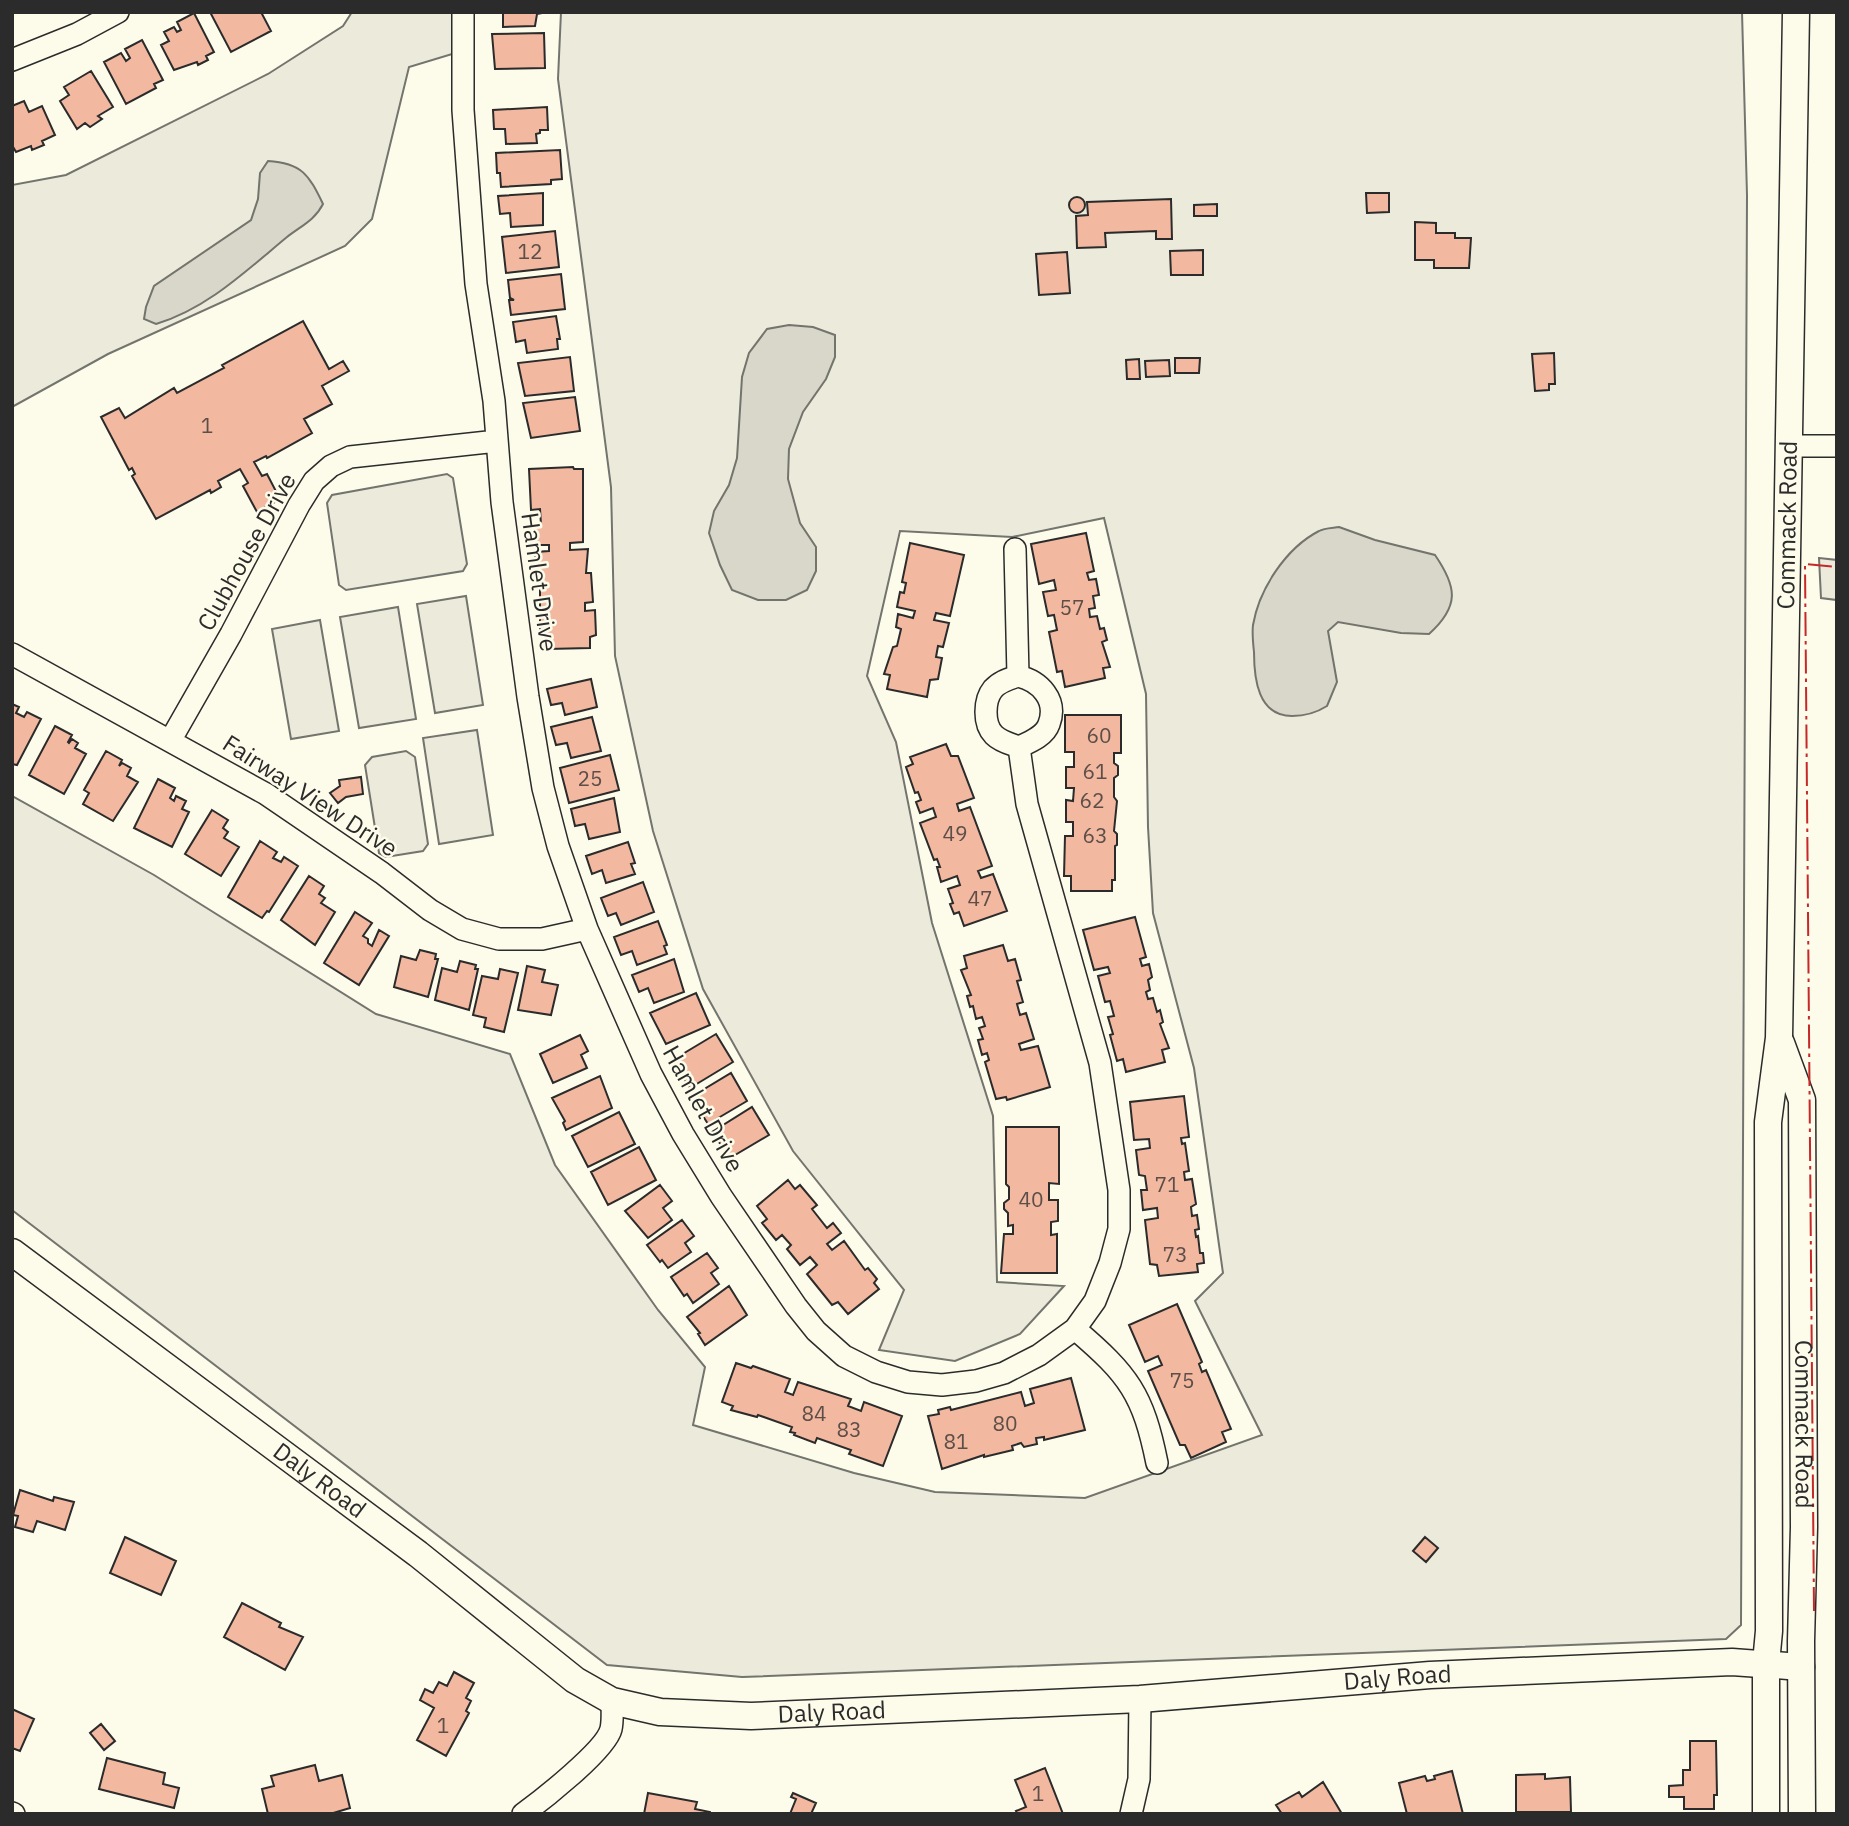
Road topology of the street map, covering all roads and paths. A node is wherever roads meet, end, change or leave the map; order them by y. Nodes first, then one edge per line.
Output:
1 (118, 12) edge
2 (463, 12) edge
3 (1796, 12) edge
4 (12, 60) edge
5 (497, 440) junction
6 (1788, 446) junction
7 (1837, 446) edge
8 (1015, 549) dead end
9 (12, 654) edge
10 (1018, 676) junction
11 (170, 741) junction
12 (1019, 747) junction
13 (587, 929) junction
14 (1779, 1038) junction
15 (12, 1252) edge
16 (1075, 1329) junction
17 (1157, 1463) dead end
18 (1766, 1663) junction
19 (1801, 1667) junction
20 (1140, 1699) junction
21 (612, 1701) junction
22 (523, 1814) edge
23 (1130, 1814) edge
24 (1766, 1814) edge
25 (1802, 1814) edge

1 - 4 street
2 - 5 street, Hamlet Drive
3 - 6 main road, Commack Road
5 - 11 street, Clubhouse Drive
5 - 13 street, Hamlet Drive
6 - 7 street
6 - 14 main road, Commack Road
8 - 10 street
9 - 11 street, Fairway View Drive
10 - 12 street
10 - 12 street
11 - 13 street, Fairway View Drive
12 - 16 street, Hamlet Drive
13 - 16 street, Hamlet Drive
14 - 18 main road, Commack Road
14 - 19 main road, Commack Road
15 - 21 main road, Daly Road
16 - 17 street
18 - 19 main road, Daly Road
18 - 20 main road, Daly Road
18 - 24 main road, Commack Road
19 - 25 main road, Commack Road
20 - 21 main road, Daly Road
20 - 23 street
21 - 22 street

